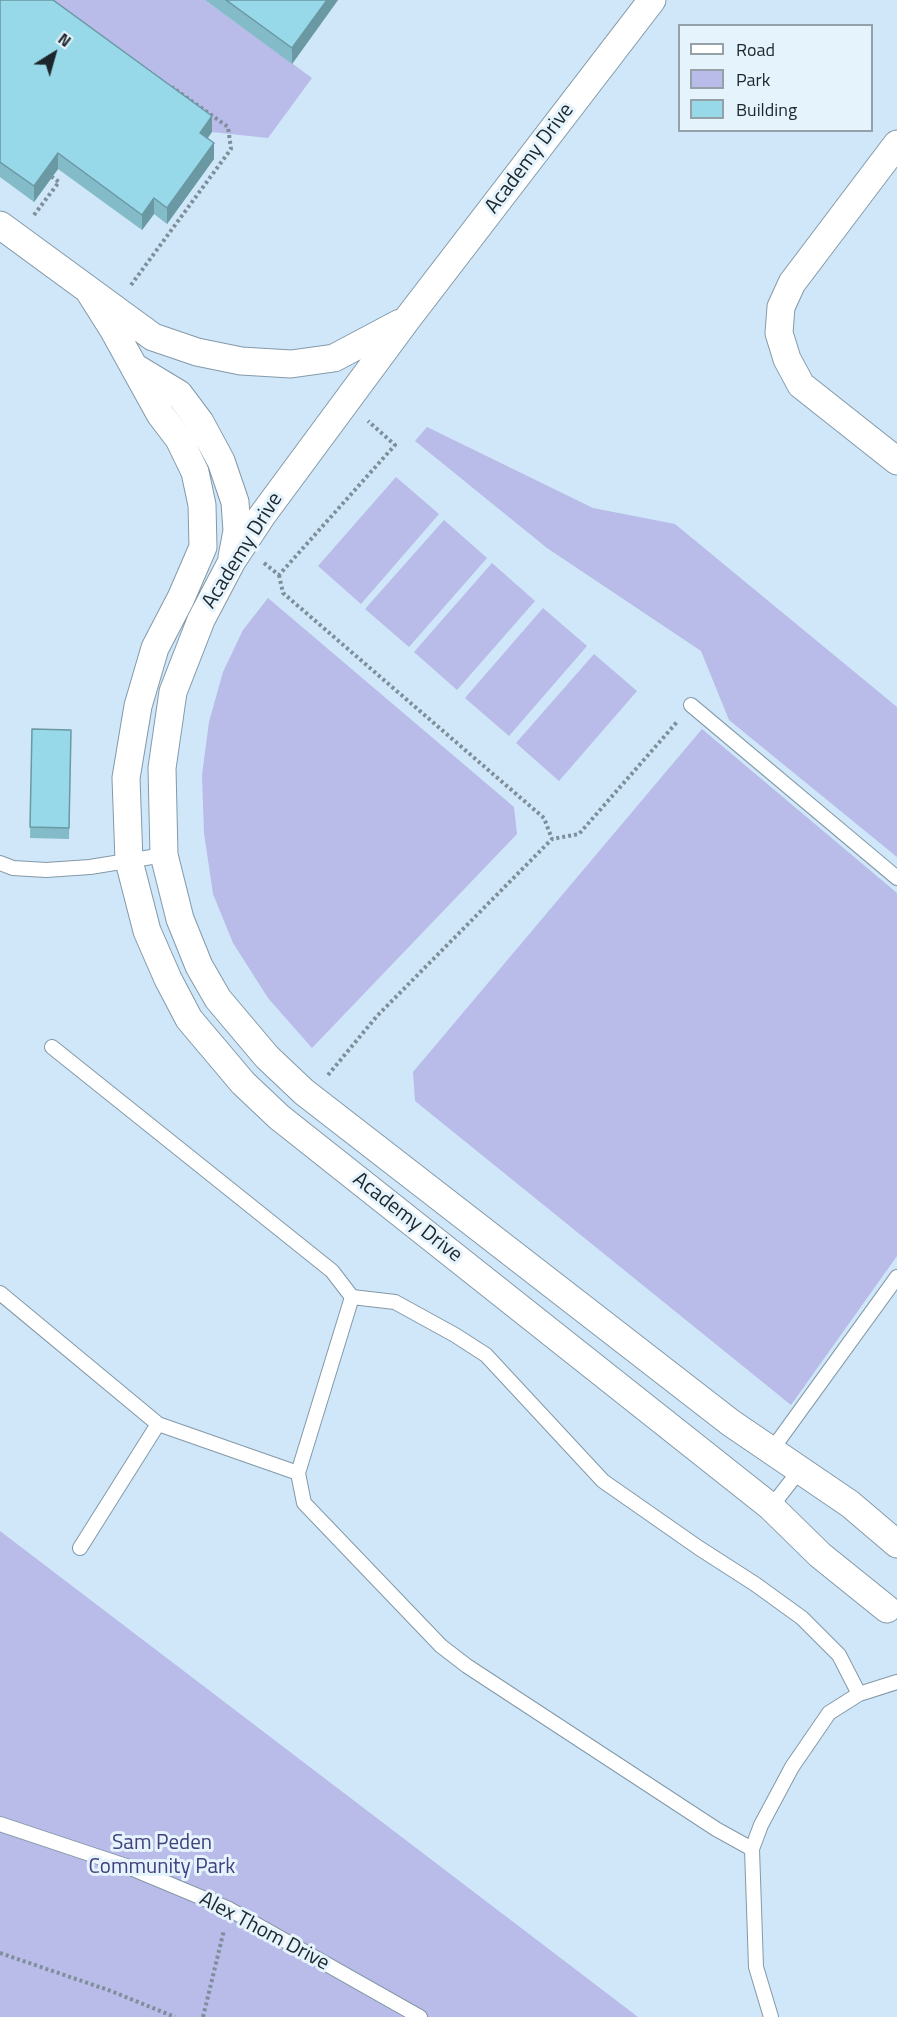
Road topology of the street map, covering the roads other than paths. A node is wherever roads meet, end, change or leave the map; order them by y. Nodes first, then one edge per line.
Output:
1 (652, 0) edge
2 (897, 144) edge
3 (0, 225) edge
4 (89, 291) junction
5 (408, 318) junction
6 (204, 353) junction
7 (134, 367) junction
8 (179, 394) junction
9 (897, 461) edge
10 (237, 553) junction
11 (691, 705) road end
12 (164, 855) junction
13 (129, 861) junction
14 (0, 863) edge
15 (897, 878) edge
16 (52, 1047) dead end
17 (897, 1277) edge
18 (0, 1293) edge
19 (352, 1297) junction
20 (158, 1424) junction
21 (771, 1451) junction
22 (799, 1471) junction
23 (298, 1473) junction
24 (771, 1507) junction
25 (897, 1544) edge
26 (80, 1548) dead end
27 (892, 1612) edge
28 (897, 1682) edge
29 (859, 1694) junction
30 (0, 1824) edge
31 (752, 1848) junction
32 (420, 2017) edge
33 (771, 2017) edge

1 - 5 street, Academy Drive
2 - 9 street
3 - 4 street, Academy Drive
4 - 6 street, Academy Drive
4 - 7 street, Academy Drive
5 - 6 street, Academy Drive
5 - 10 street, Academy Drive
6 - 8 street
7 - 8 street
7 - 13 street, Academy Drive
8 - 10 street
10 - 12 street, Academy Drive
11 - 15 lane
12 - 13 lane
12 - 21 street, Academy Drive
13 - 14 lane
13 - 24 street, Academy Drive
16 - 19 lane
17 - 21 lane
18 - 20 lane
19 - 23 lane
19 - 29 lane
20 - 23 lane
20 - 26 lane
21 - 22 street, Academy Drive
22 - 24 lane
22 - 25 street, Academy Drive
23 - 31 lane
24 - 27 street, Academy Drive
28 - 29 lane
29 - 31 lane
30 - 32 lane, Alex Thom Drive
31 - 33 lane

